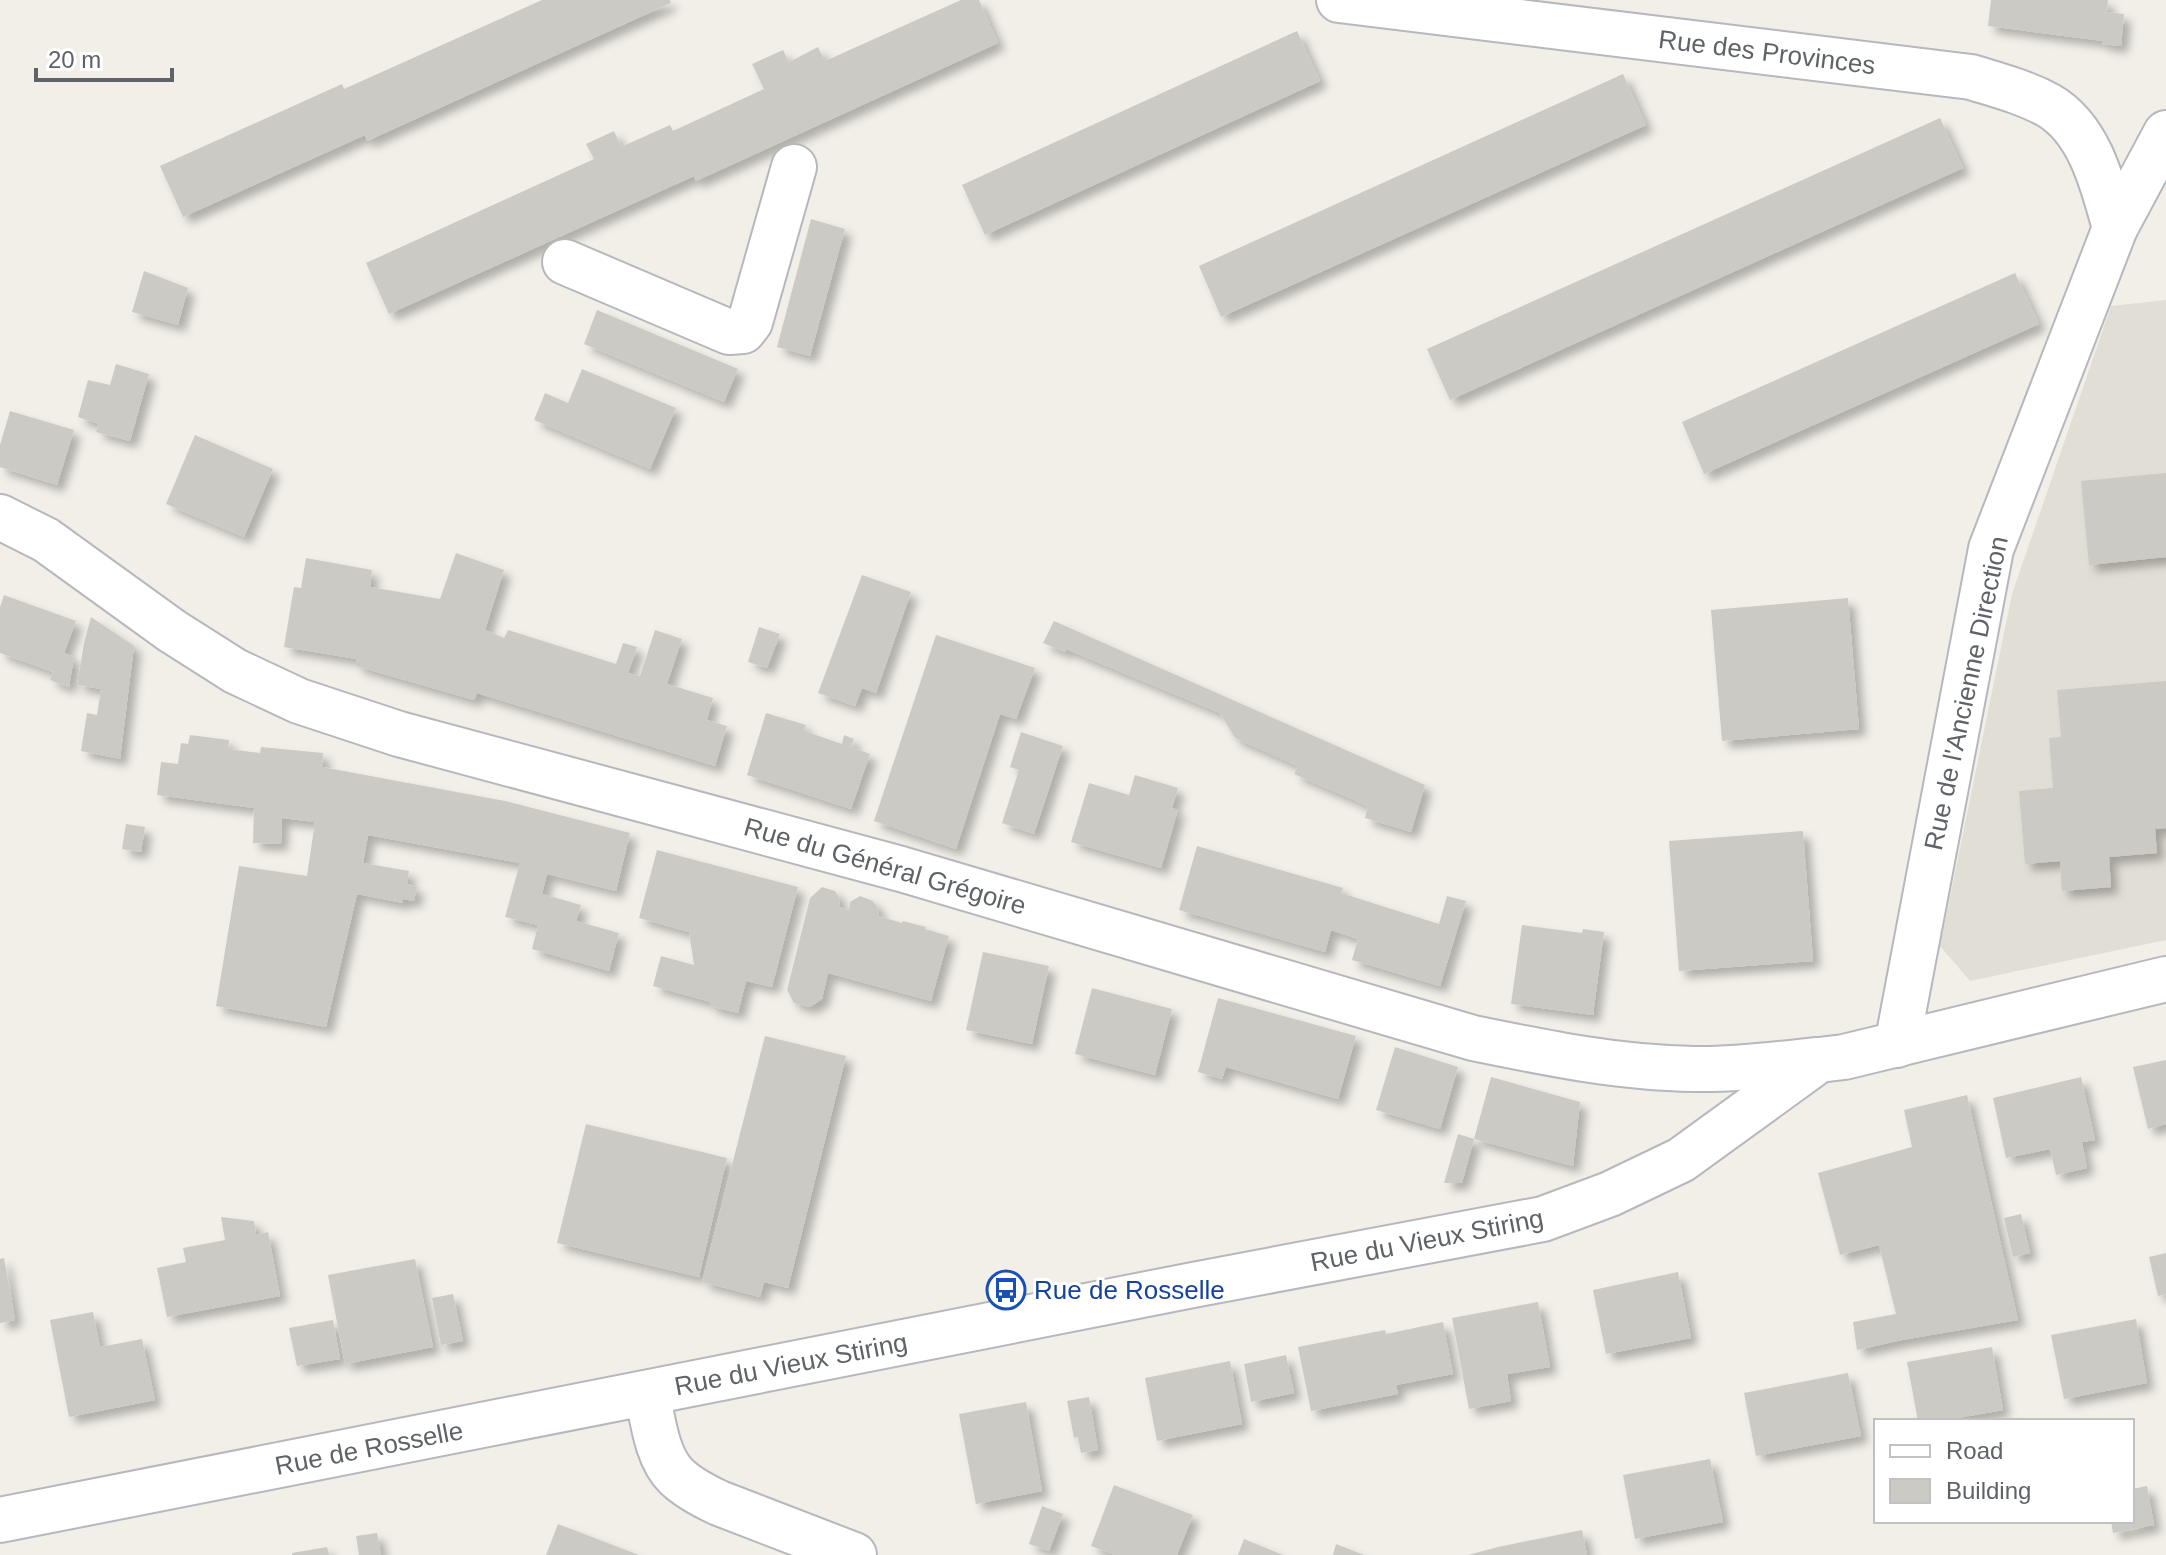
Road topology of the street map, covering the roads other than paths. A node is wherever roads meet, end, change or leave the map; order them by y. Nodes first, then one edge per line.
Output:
1 (1339, 0) edge
2 (2166, 133) edge
3 (794, 167) dead end
4 (2115, 228) junction
5 (565, 262) dead end
6 (0, 517) edge
7 (2166, 979) edge
8 (1897, 1045) junction
9 (1819, 1060) junction
10 (647, 1393) junction
11 (0, 1520) edge
12 (854, 1555) edge

1 - 4 street, Rue des Provinces
2 - 4 street, Rue de l'Ancienne Direction
3 - 5 street
4 - 8 street, Rue de l'Ancienne Direction
6 - 9 street, Rue du Général Grégoire
7 - 8 street, Rue du Vieux Stiring
8 - 9 street, Rue du Vieux Stiring
9 - 10 street, Rue du Vieux Stiring
10 - 11 street, Rue de Rosselle
10 - 12 street

